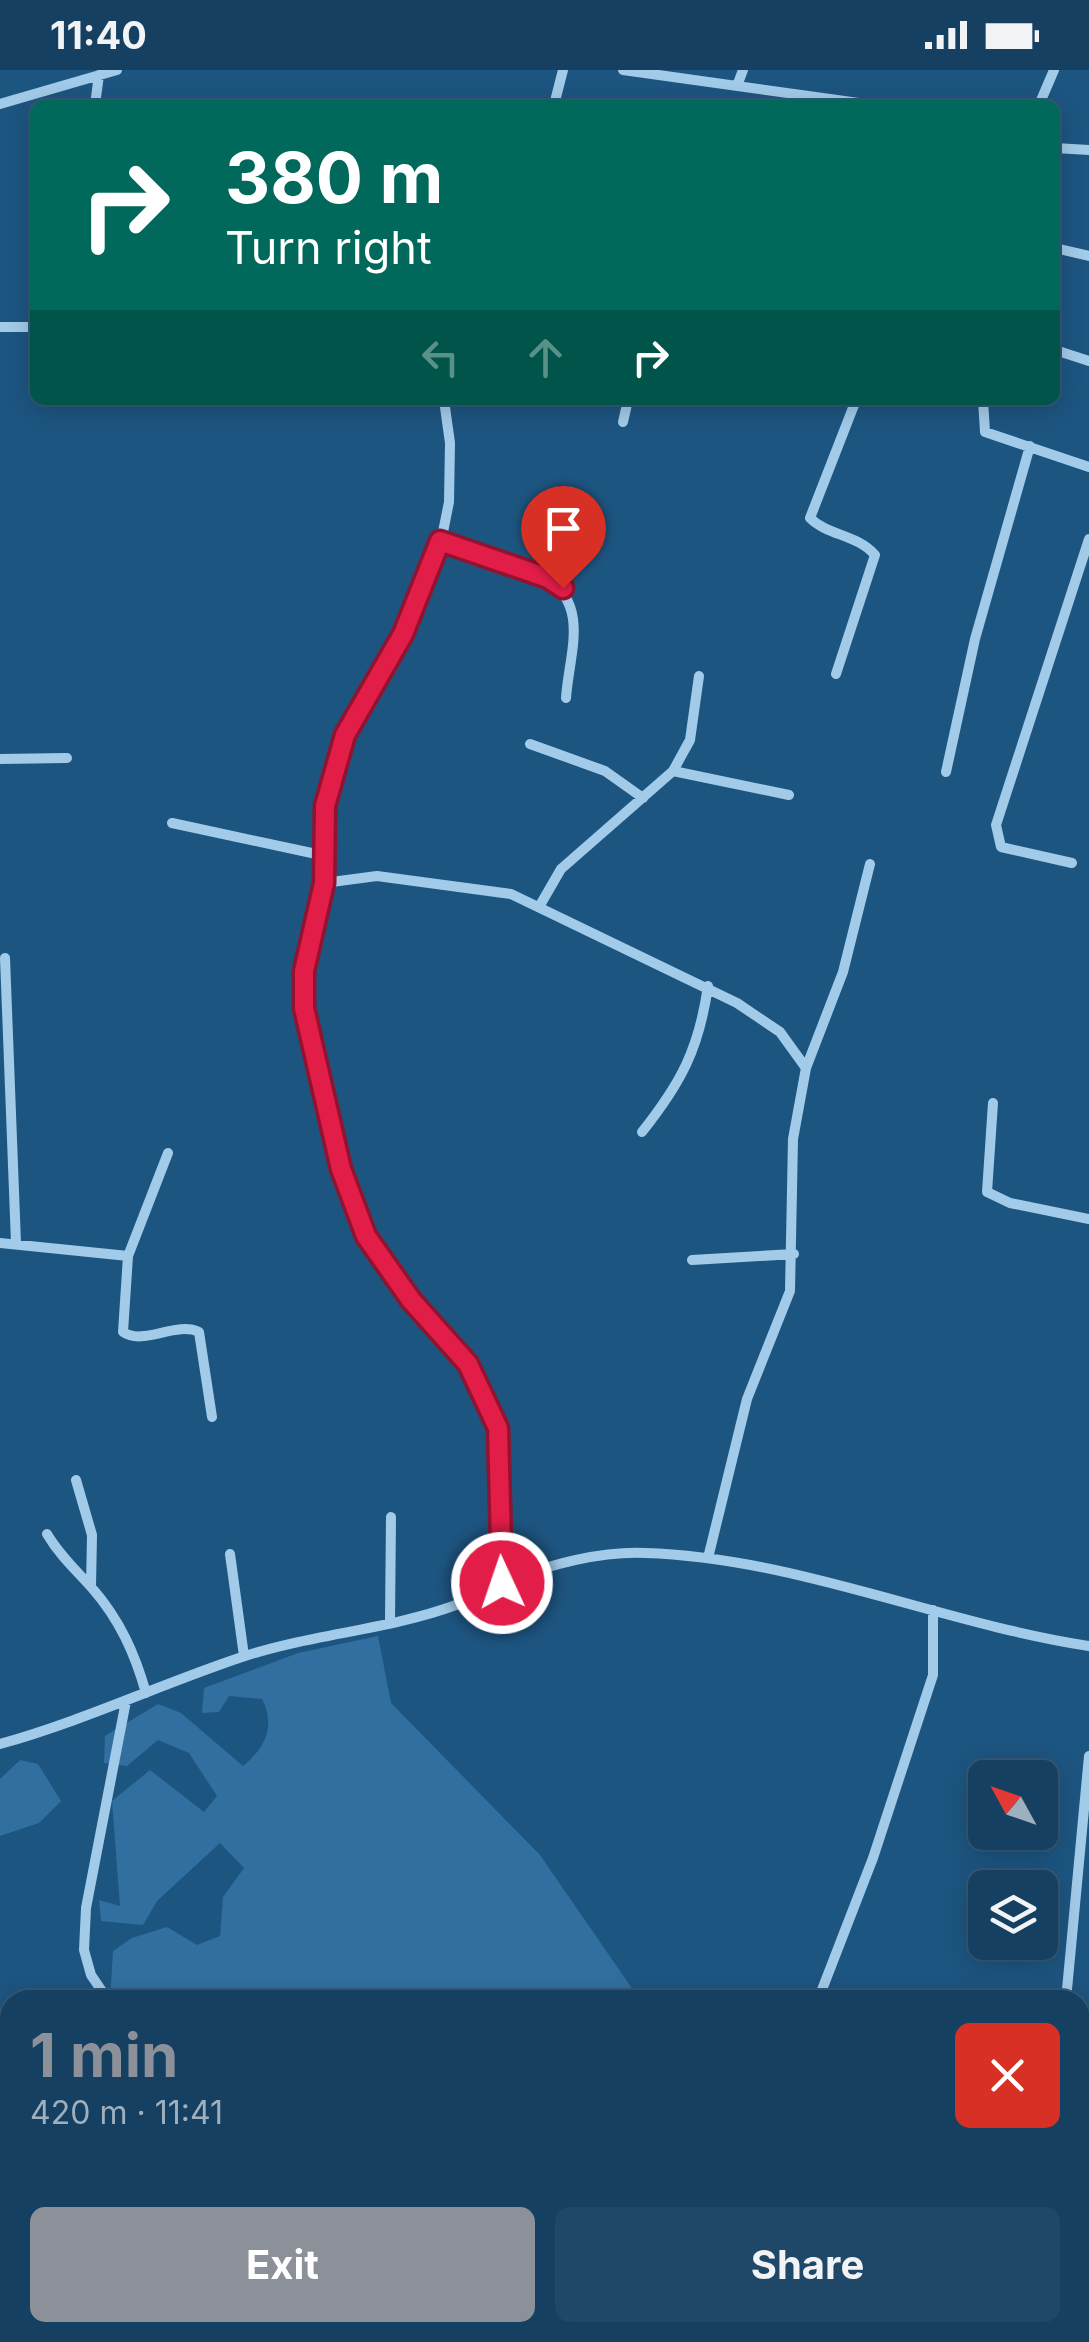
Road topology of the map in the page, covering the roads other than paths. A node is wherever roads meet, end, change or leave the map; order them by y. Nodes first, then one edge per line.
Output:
1 (563, 70) edge
2 (622, 70) edge
3 (742, 70) edge
4 (1054, 70) edge
5 (109, 72) edge
6 (738, 86) junction
7 (96, 100) edge
8 (555, 100) edge
9 (837, 100) edge
10 (1041, 100) edge
11 (0, 104) edge
12 (1060, 148) edge
13 (1089, 150) edge
14 (1060, 249) edge
15 (1089, 256) edge
16 (0, 326) edge
17 (30, 328) edge
18 (1060, 351) edge
19 (1089, 360) edge
20 (444, 405) edge
21 (627, 405) edge
22 (854, 405) edge
23 (983, 405) edge
24 (623, 422) dead end
25 (1030, 446) junction
26 (1089, 467) edge
27 (1089, 539) edge
28 (440, 541) junction
29 (836, 674) dead end
30 (699, 676) dead end
31 (566, 698) dead end
32 (530, 744) dead end
33 (67, 758) dead end
34 (0, 760) edge
35 (674, 771) junction
36 (946, 772) dead end
37 (789, 795) dead end
38 (643, 798) junction
39 (172, 823) dead end
40 (321, 854) junction
41 (1072, 863) dead end
42 (870, 864) dead end
43 (324, 883) junction
44 (539, 907) junction
45 (5, 958) dead end
46 (708, 986) junction
47 (806, 1068) junction
48 (993, 1104) dead end
49 (642, 1132) dead end
50 (168, 1153) dead end
51 (1089, 1218) edge
52 (0, 1243) edge
53 (16, 1243) junction
54 (794, 1254) junction
55 (128, 1256) junction
56 (692, 1260) dead end
57 (212, 1417) dead end
58 (76, 1480) dead end
59 (392, 1518) dead end
60 (47, 1534) dead end
61 (230, 1554) dead end
62 (708, 1558) junction
63 (502, 1583) junction
64 (91, 1586) junction
65 (933, 1610) junction
66 (390, 1620) junction
67 (1089, 1646) edge
68 (244, 1656) junction
69 (146, 1694) junction
70 (126, 1701) junction
71 (0, 1744) edge
72 (1089, 1756) edge
73 (101, 1990) edge
74 (822, 1990) edge
75 (1067, 1990) edge

1 - 8 street
2 - 6 street
3 - 6 street
4 - 10 street
5 - 7 street
5 - 11 street
6 - 9 street
12 - 13 street
14 - 15 street
16 - 17 street
18 - 19 street
20 - 28 street
21 - 24 street
22 - 29 street
23 - 25 street
25 - 26 street
25 - 36 street
27 - 41 street
28 - 31 street
28 - 40 street
30 - 35 street
32 - 38 street
33 - 34 street
35 - 37 street
35 - 38 street
38 - 44 street
39 - 40 street
40 - 43 street
42 - 47 street
43 - 44 street
43 - 63 street
44 - 46 street
45 - 53 street
46 - 47 street
46 - 49 street
47 - 54 street
48 - 51 street
50 - 55 street
52 - 53 street
53 - 55 street
54 - 56 street
54 - 62 street
55 - 57 street
58 - 64 street
59 - 66 street
60 - 64 street
61 - 68 street
62 - 63 street
62 - 65 street
63 - 66 street
64 - 69 street
65 - 67 street
65 - 74 street
66 - 68 street
68 - 69 street
69 - 70 street
70 - 71 street
70 - 73 street
72 - 75 street

